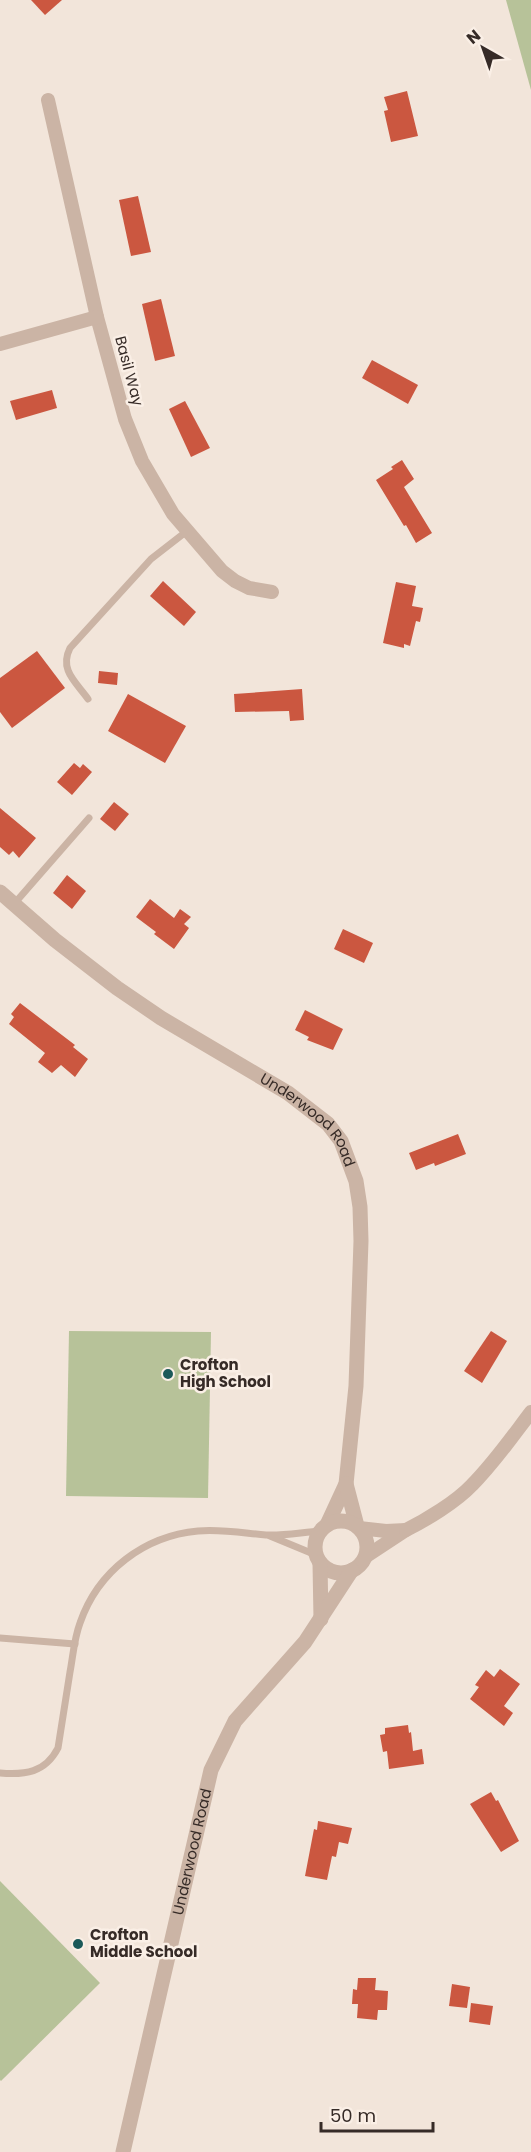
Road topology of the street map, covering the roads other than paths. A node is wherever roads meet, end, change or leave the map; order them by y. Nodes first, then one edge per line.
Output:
1 (48, 100) dead end
2 (98, 317) junction
3 (0, 344) edge
4 (186, 531) junction
5 (272, 592) dead end
6 (88, 699) dead end
7 (89, 818) dead end
8 (0, 892) edge
9 (14, 904) junction
10 (531, 1412) edge
11 (346, 1484) junction
12 (358, 1527) junction
13 (324, 1528) junction
14 (406, 1530) junction
15 (267, 1535) junction
16 (365, 1557) junction
17 (318, 1559) junction
18 (352, 1570) junction
19 (321, 1619) junction
20 (0, 1638) edge
21 (75, 1644) junction
22 (0, 1773) edge
23 (123, 2152) edge

1 - 2 street, Basil Way
2 - 3 street
2 - 4 street, Basil Way
4 - 5 street, Basil Way
4 - 6 lane
7 - 9 lane
8 - 9 street, Underwood Road
9 - 11 street, Underwood Road
10 - 14 street
11 - 12 street, Underwood Road
11 - 13 street, Underwood Road
12 - 13 street
12 - 14 street
12 - 16 street
13 - 15 lane
13 - 17 street
14 - 16 street
15 - 17 lane
15 - 21 lane
16 - 18 street
17 - 18 street
17 - 19 street
18 - 19 street, Underwood Road
19 - 23 street, Underwood Road
20 - 21 lane
21 - 22 lane

